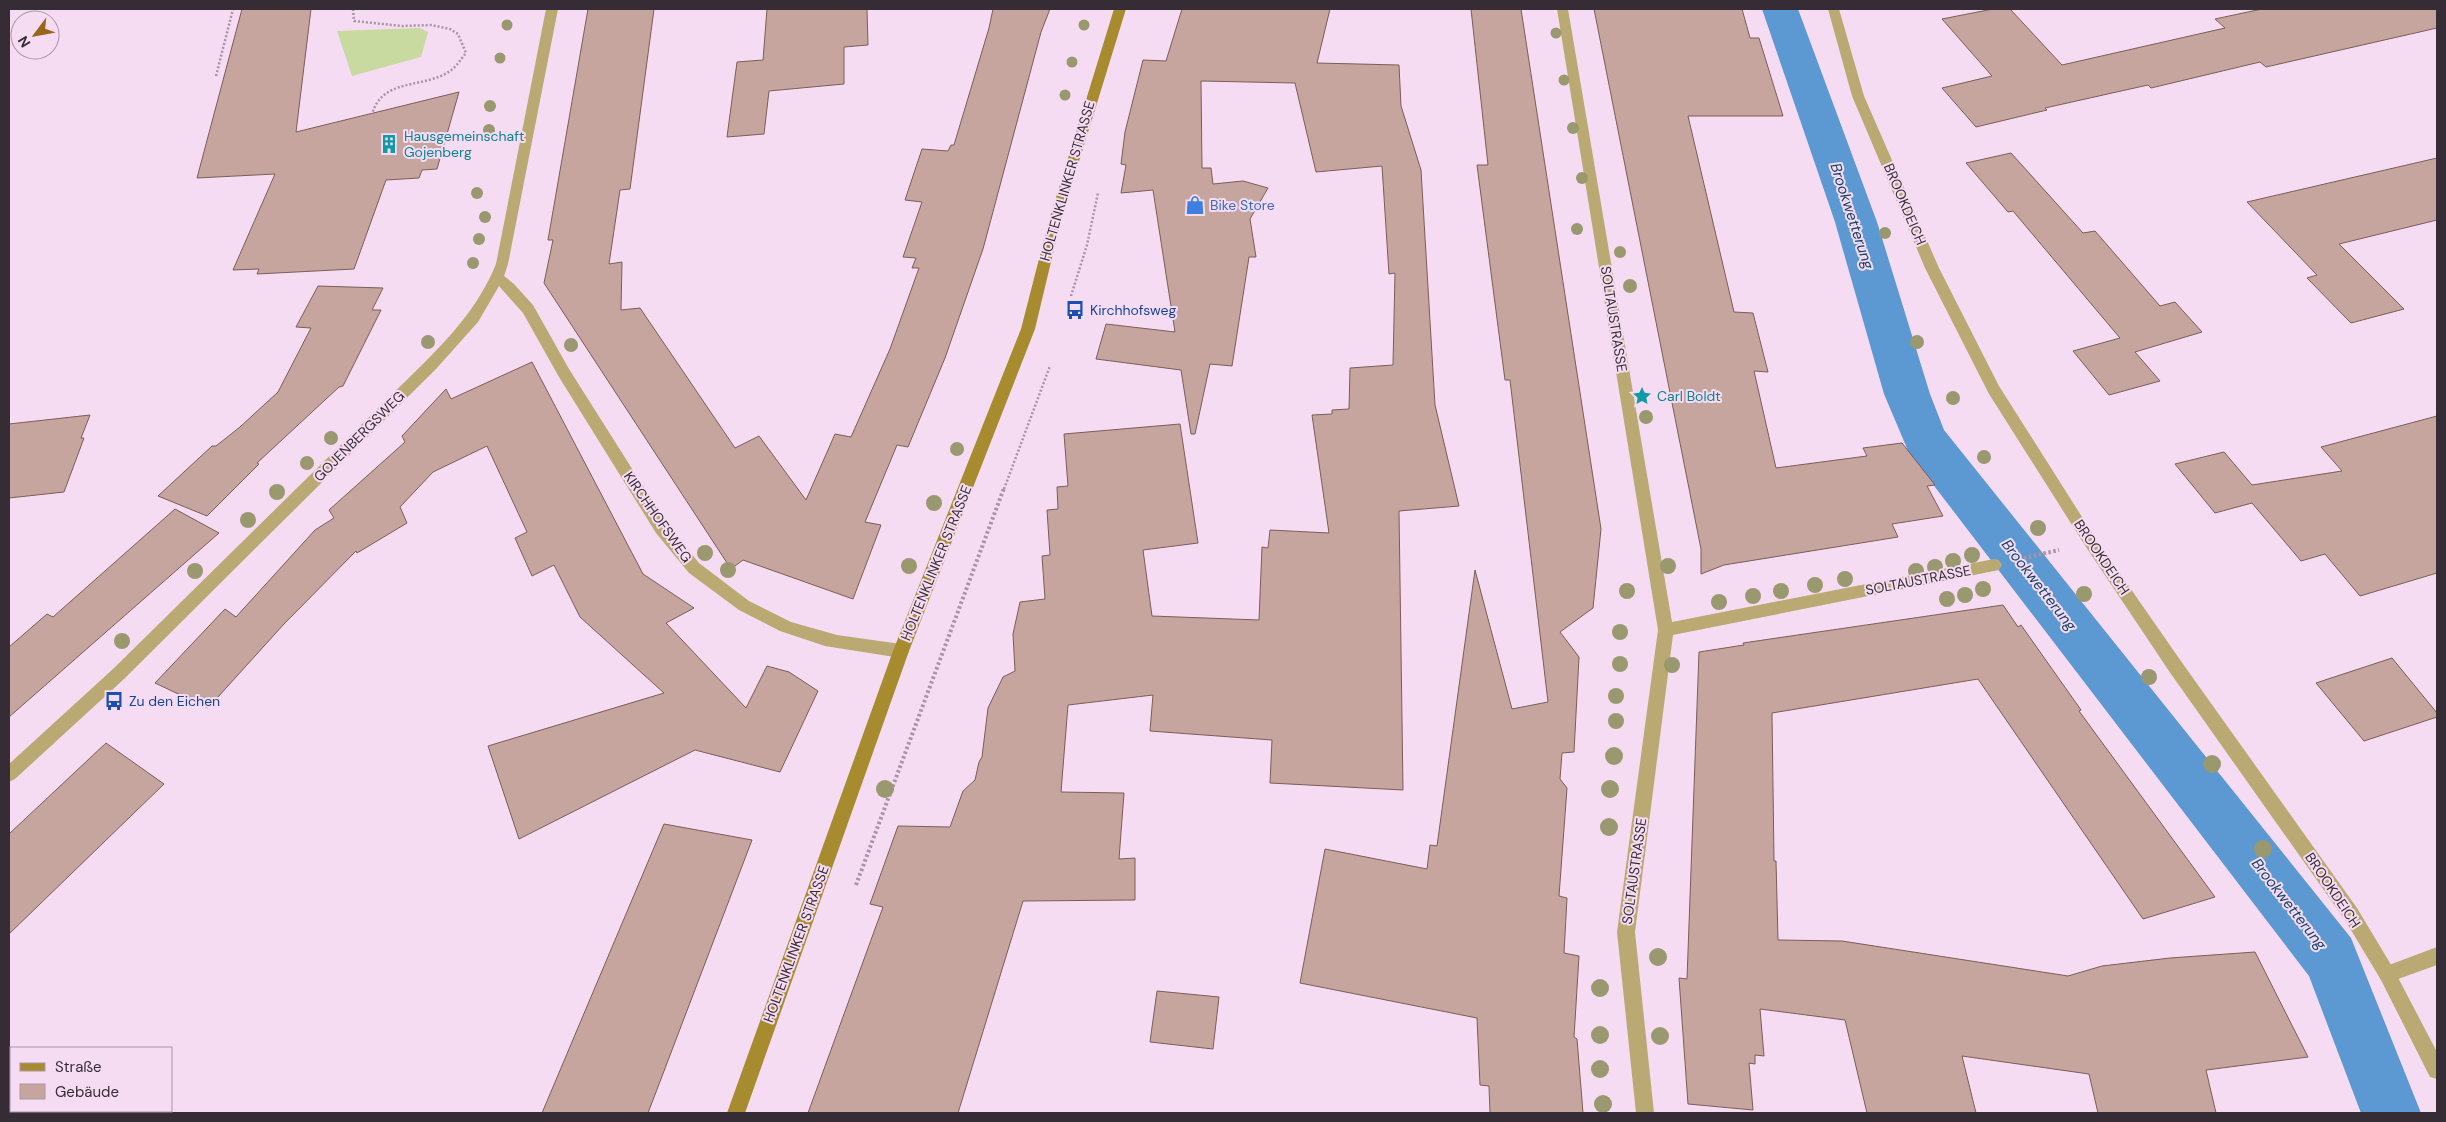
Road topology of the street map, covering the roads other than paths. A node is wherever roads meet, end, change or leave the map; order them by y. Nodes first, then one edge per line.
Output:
1 (552, 9) edge
2 (1120, 9) edge
3 (1562, 9) edge
4 (1833, 9) edge
5 (498, 278) junction
6 (1994, 565) dead end
7 (1666, 630) junction
8 (901, 651) junction
9 (9, 774) edge
10 (2437, 956) edge
11 (2387, 974) junction
12 (2437, 1070) edge
13 (736, 1113) edge
14 (1645, 1113) edge

1 - 5 street, GOJENBERGSWEG
2 - 8 main road, HOLTENKLINKER STRASSE
3 - 7 street, SOLTAUSTRASSE
4 - 11 street, BROOKDEICH
5 - 8 street, KIRCHHOFSWEG
5 - 9 street, GOJENBERGSWEG
6 - 7 street, SOLTAUSTRASSE
7 - 14 street, SOLTAUSTRASSE
8 - 13 main road, HOLTENKLINKER STRASSE
10 - 11 street
11 - 12 street, BROOKDEICH

